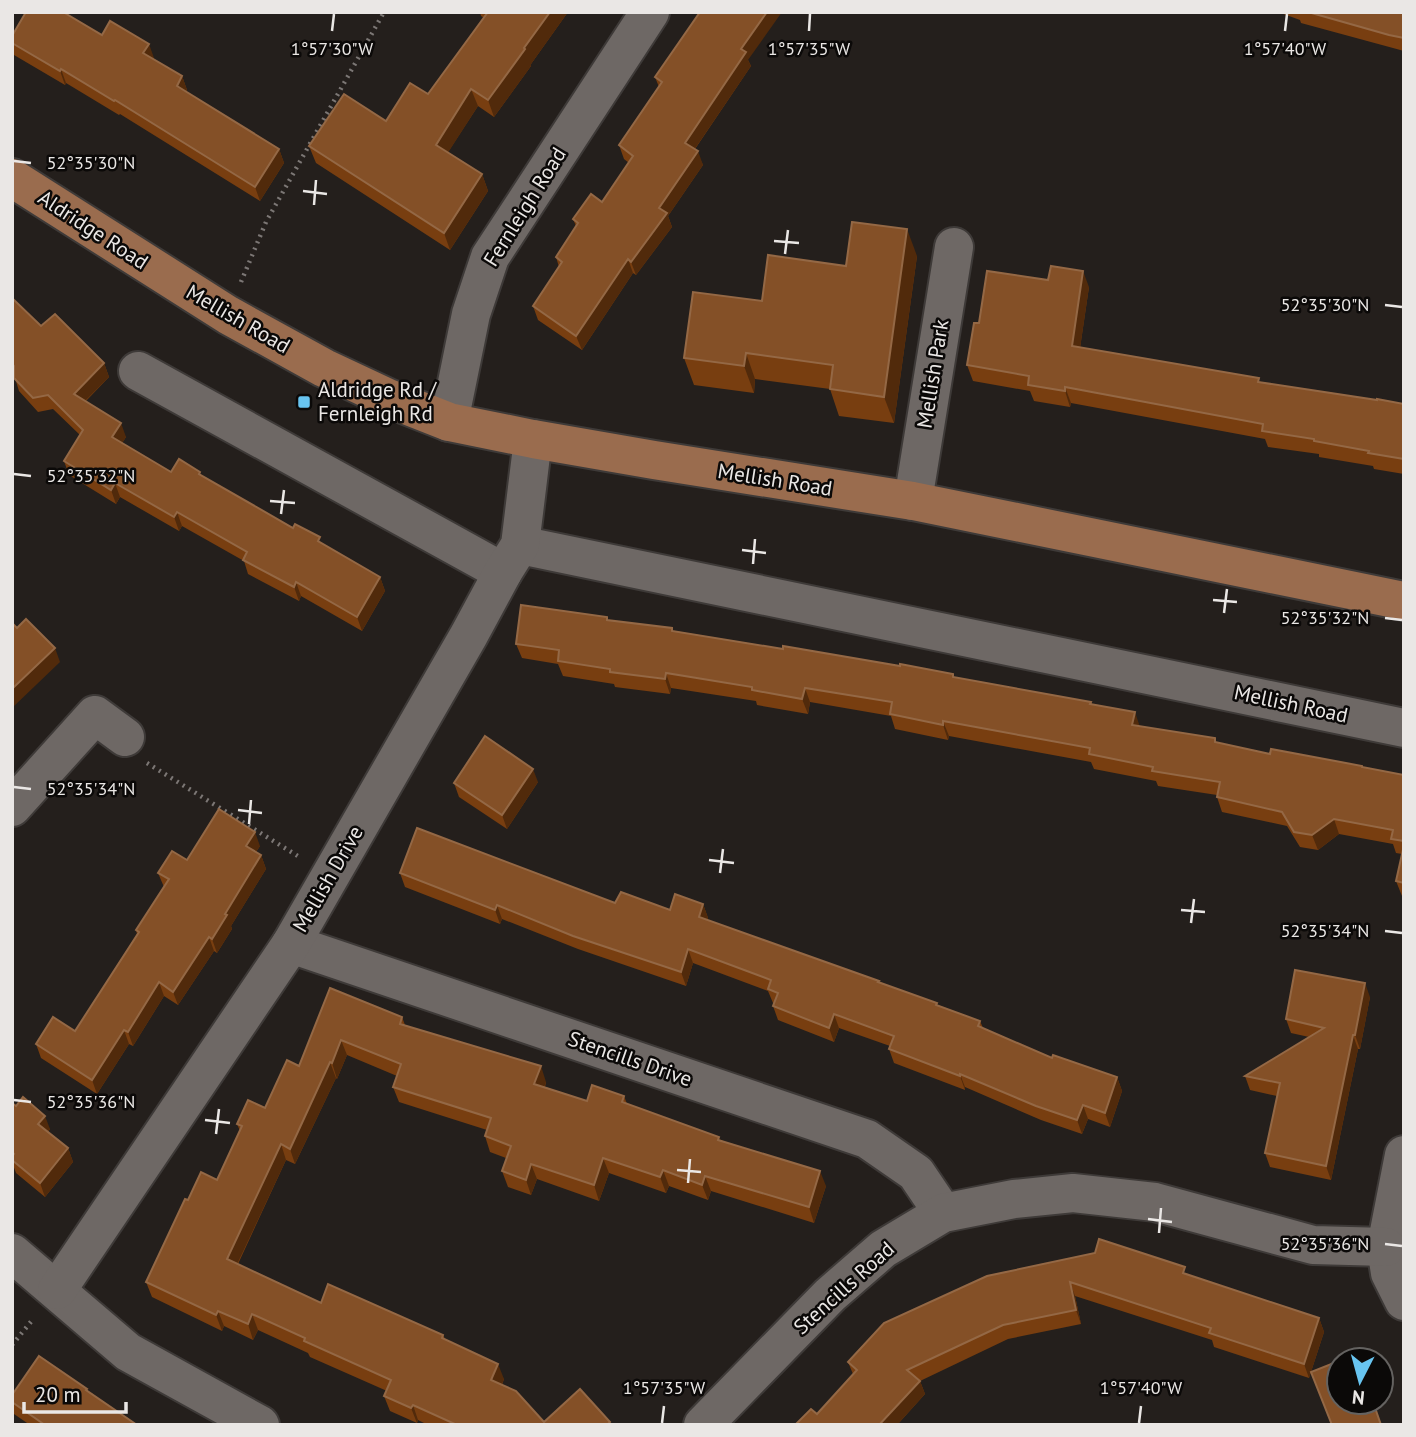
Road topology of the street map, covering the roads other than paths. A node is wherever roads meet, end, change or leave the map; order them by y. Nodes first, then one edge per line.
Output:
1 (650, 12) edge
2 (12, 178) edge
3 (954, 247) dead end
4 (174, 282) joint
5 (138, 371) dead end
6 (449, 422) junction
7 (533, 439) junction
8 (912, 501) junction
9 (512, 558) junction
10 (1404, 601) edge
11 (1404, 728) edge
12 (125, 737) road end
13 (12, 807) edge
14 (291, 944) junction
15 (1404, 1155) edge
16 (943, 1213) junction
17 (1386, 1247) junction
18 (12, 1254) edge
19 (57, 1290) junction
20 (1404, 1301) edge
21 (260, 1425) edge
22 (703, 1425) edge

1 - 6 street, Fernleigh Road
2 - 4 main road, Aldridge Road
3 - 8 street, Mellish Park
4 - 6 main road, Mellish Road
5 - 9 street, Mellish Road
6 - 7 main road, Mellish Road
7 - 8 main road, Mellish Road
7 - 9 street, Mellish Drive
8 - 10 main road, Mellish Road
9 - 11 street, Mellish Road
9 - 14 street, Mellish Drive
12 - 13 street
14 - 16 street, Stencills Drive
14 - 19 street, Mellish Drive
15 - 17 street
16 - 17 street, Stencills Road
16 - 22 street, Stencills Road
17 - 20 street
18 - 19 street
19 - 21 street

